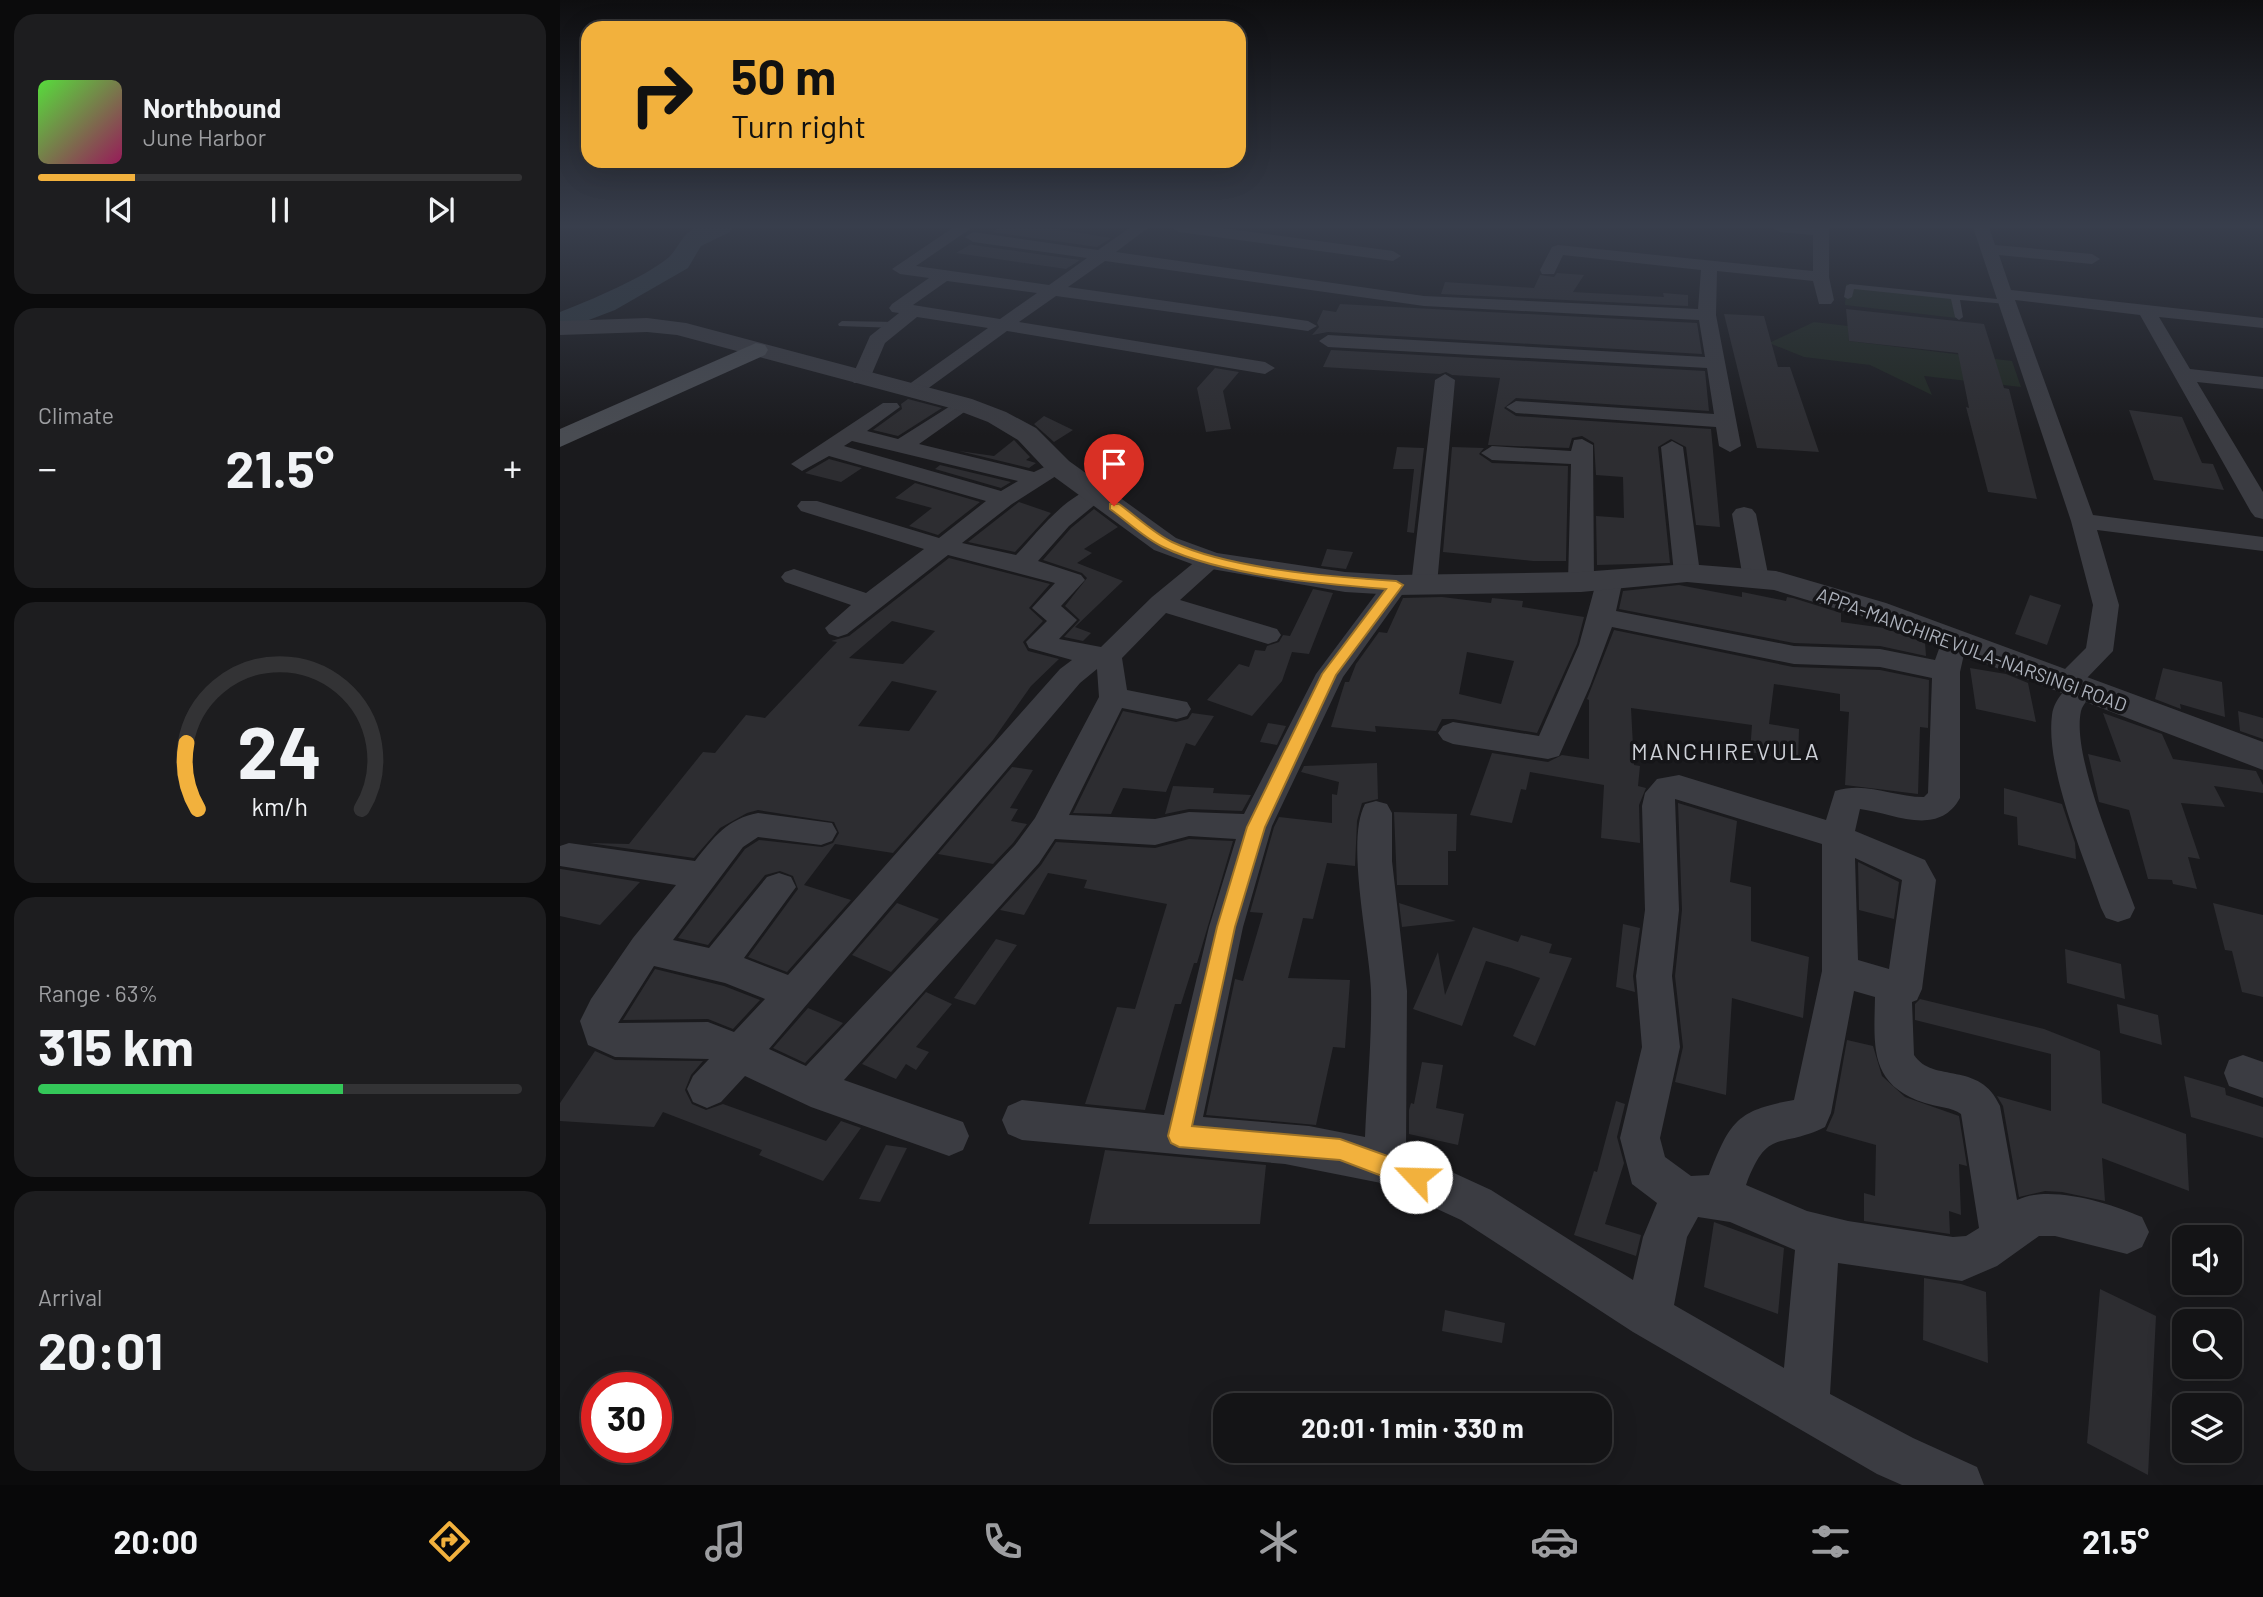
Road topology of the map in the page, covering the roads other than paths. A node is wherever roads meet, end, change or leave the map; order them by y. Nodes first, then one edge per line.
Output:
1 (914, 296) edge
2 (1042, 296) edge
3 (1096, 296) edge
4 (1389, 296) edge
5 (1708, 296) edge
6 (1824, 296) edge
7 (1948, 296) edge
8 (1955, 297) junction
9 (2006, 298) junction
10 (1825, 300) dead end
11 (2146, 310) junction
12 (912, 312) junction
13 (1707, 314) junction
14 (1959, 317) dead end
15 (2263, 323) edge
16 (842, 324) dead end
17 (896, 325) junction
18 (1000, 326) junction
19 (1308, 326) dead end
20 (560, 328) edge
21 (1328, 341) dead end
22 (746, 347) junction
23 (1716, 363) junction
24 (1265, 368) dead end
25 (2181, 374) junction
26 (861, 379) junction
27 (1445, 380) dead end
28 (2263, 383) edge
29 (901, 399) junction
30 (963, 404) junction
31 (1516, 407) dead end
32 (1726, 421) junction
33 (560, 422) edge
34 (850, 434) junction
35 (560, 439) edge
36 (903, 445) junction
37 (1730, 446) dead end
38 (1672, 447) dead end
39 (827, 448) junction
40 (1493, 453) dead end
41 (802, 464) dead end
42 (1047, 473) junction
43 (1097, 494) junction
44 (1004, 499) junction
45 (808, 506) dead end
46 (2263, 512) edge
47 (1744, 514) dead end
48 (2083, 521) junction
49 (2263, 544) edge
50 (942, 546) junction
51 (1211, 561) junction
52 (1022, 564) junction
53 (1687, 573) junction
54 (794, 577) dead end
55 (1756, 579) junction
56 (1595, 580) junction
57 (1410, 585) junction
58 (870, 603) junction
59 (1161, 603) junction
60 (1604, 617) junction
61 (838, 628) dead end
62 (1268, 635) dead end
63 (1950, 656) junction
64 (1101, 657) junction
65 (2074, 685) junction
66 (1113, 697) junction
67 (1177, 709) dead end
68 (1453, 733) dead end
69 (2263, 756) edge
70 (1272, 772) dead end
71 (1376, 813) dead end
72 (1047, 826) junction
73 (1256, 827) junction
74 (821, 832) dead end
75 (1838, 837) junction
76 (569, 856) dead end
77 (702, 875) junction
78 (779, 887) dead end
79 (2118, 908) dead end
80 (646, 949) junction
81 (718, 965) junction
82 (1840, 971) junction
83 (1893, 986) junction
84 (794, 994) junction
85 (738, 1053) junction
86 (811, 1088) junction
87 (707, 1089) dead end
88 (1022, 1120) dead end
89 (949, 1136) dead end
90 (1179, 1136) junction
91 (1385, 1163) junction
92 (1703, 1198) junction
93 (2127, 1232) dead end
94 (1818, 1237) junction
95 (2001, 1239) junction
96 (1649, 1316) junction
97 (1805, 1407) junction
98 (1959, 1485) edge

1 - 12 street
2 - 18 street
3 - 19 street
4 - 13 street
5 - 13 street
6 - 10 street
7 - 8 lane
8 - 9 lane
8 - 14 lane
9 - 11 street
9 - 48 street
11 - 15 street
11 - 25 street
12 - 17 street
12 - 18 street
13 - 23 street
16 - 17 lane
17 - 26 street
18 - 24 street
18 - 29 street
20 - 22 street, APPA-MANCHIREVULA-NARSINGI ROAD
21 - 23 street
22 - 26 street, APPA-MANCHIREVULA-NARSINGI ROAD
22 - 33 main road
22 - 35 main road
23 - 32 street
25 - 28 street
25 - 46 street
26 - 29 street, APPA-MANCHIREVULA-NARSINGI ROAD
27 - 57 street
29 - 30 street, APPA-MANCHIREVULA-NARSINGI ROAD
29 - 34 street
30 - 36 street
30 - 42 street, APPA-MANCHIREVULA-NARSINGI ROAD
31 - 32 street
32 - 37 street
34 - 36 street
34 - 39 street
36 - 42 street
38 - 53 street
39 - 41 street
39 - 44 street
40 - 56 street
42 - 43 street, APPA-MANCHIREVULA-NARSINGI ROAD
42 - 44 street
43 - 51 street, APPA-MANCHIREVULA-NARSINGI ROAD
43 - 52 street
44 - 50 street
45 - 50 street
47 - 55 street
48 - 49 street
48 - 65 street
50 - 52 street
50 - 58 street
51 - 57 street, APPA-MANCHIREVULA-NARSINGI ROAD
51 - 59 street
52 - 64 street
53 - 55 street, APPA-MANCHIREVULA-NARSINGI ROAD
53 - 56 street, APPA-MANCHIREVULA-NARSINGI ROAD
54 - 58 street
55 - 63 street, APPA-MANCHIREVULA-NARSINGI ROAD
56 - 57 street, APPA-MANCHIREVULA-NARSINGI ROAD
56 - 60 street
57 - 73 street
58 - 61 street
59 - 62 street
59 - 64 street
60 - 63 street
60 - 68 street
63 - 65 street, APPA-MANCHIREVULA-NARSINGI ROAD
63 - 75 street
64 - 66 street
64 - 84 street
65 - 69 street, APPA-MANCHIREVULA-NARSINGI ROAD
65 - 79 street
66 - 67 street
66 - 72 street
70 - 73 street
71 - 91 street
72 - 73 street
72 - 86 street
73 - 90 street
74 - 77 street
75 - 82 street
75 - 83 street
75 - 92 street
76 - 77 street
77 - 80 street
78 - 81 street
80 - 81 street
80 - 85 street
81 - 84 street
82 - 83 street
82 - 92 street
83 - 95 street
84 - 85 street
85 - 86 street
85 - 87 street
86 - 89 street
88 - 90 street
90 - 91 street
91 - 96 street
92 - 94 street
92 - 96 street
93 - 95 street
94 - 95 street
94 - 97 street
96 - 97 street
97 - 98 street

